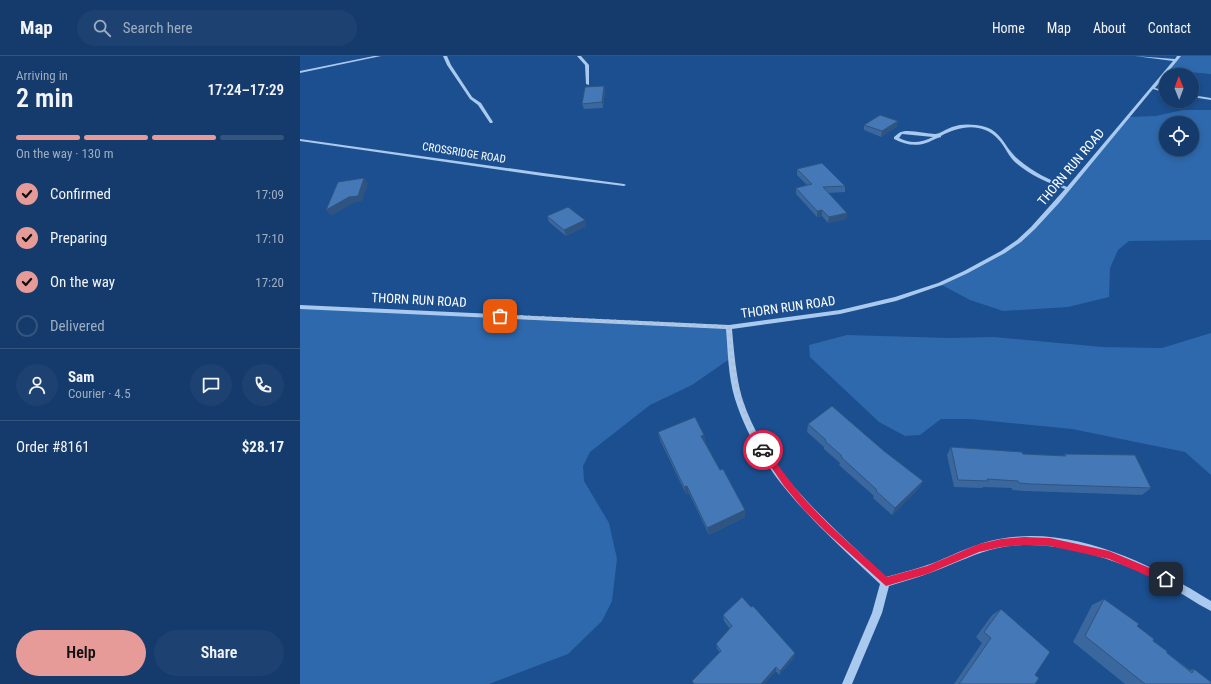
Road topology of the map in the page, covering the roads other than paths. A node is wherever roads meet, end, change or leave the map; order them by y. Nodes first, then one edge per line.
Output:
1 (379, 56) edge
2 (445, 56) edge
3 (579, 56) edge
4 (1137, 56) edge
5 (1179, 56) edge
6 (1175, 60) junction
7 (300, 72) edge
8 (588, 84) dead end
9 (1152, 88) junction
10 (1159, 90) edge
11 (1199, 97) edge
12 (1211, 99) edge
13 (492, 122) dead end
14 (939, 136) junction
15 (300, 140) edge
16 (624, 185) dead end
17 (1068, 189) junction
18 (300, 307) edge
19 (729, 327) junction
20 (886, 582) junction
21 (1211, 606) edge
22 (847, 684) edge

1 - 7 street
2 - 13 street
3 - 8 street
4 - 6 street
5 - 6 street, THORN RUN ROAD
6 - 9 street, THORN RUN ROAD
9 - 10 street
9 - 17 street, THORN RUN ROAD
11 - 12 street
14 - 14 street
14 - 17 street
15 - 16 street, CROSSRIDGE ROAD
17 - 19 street, THORN RUN ROAD
18 - 19 street, THORN RUN ROAD
19 - 20 street
20 - 21 street
20 - 22 street

